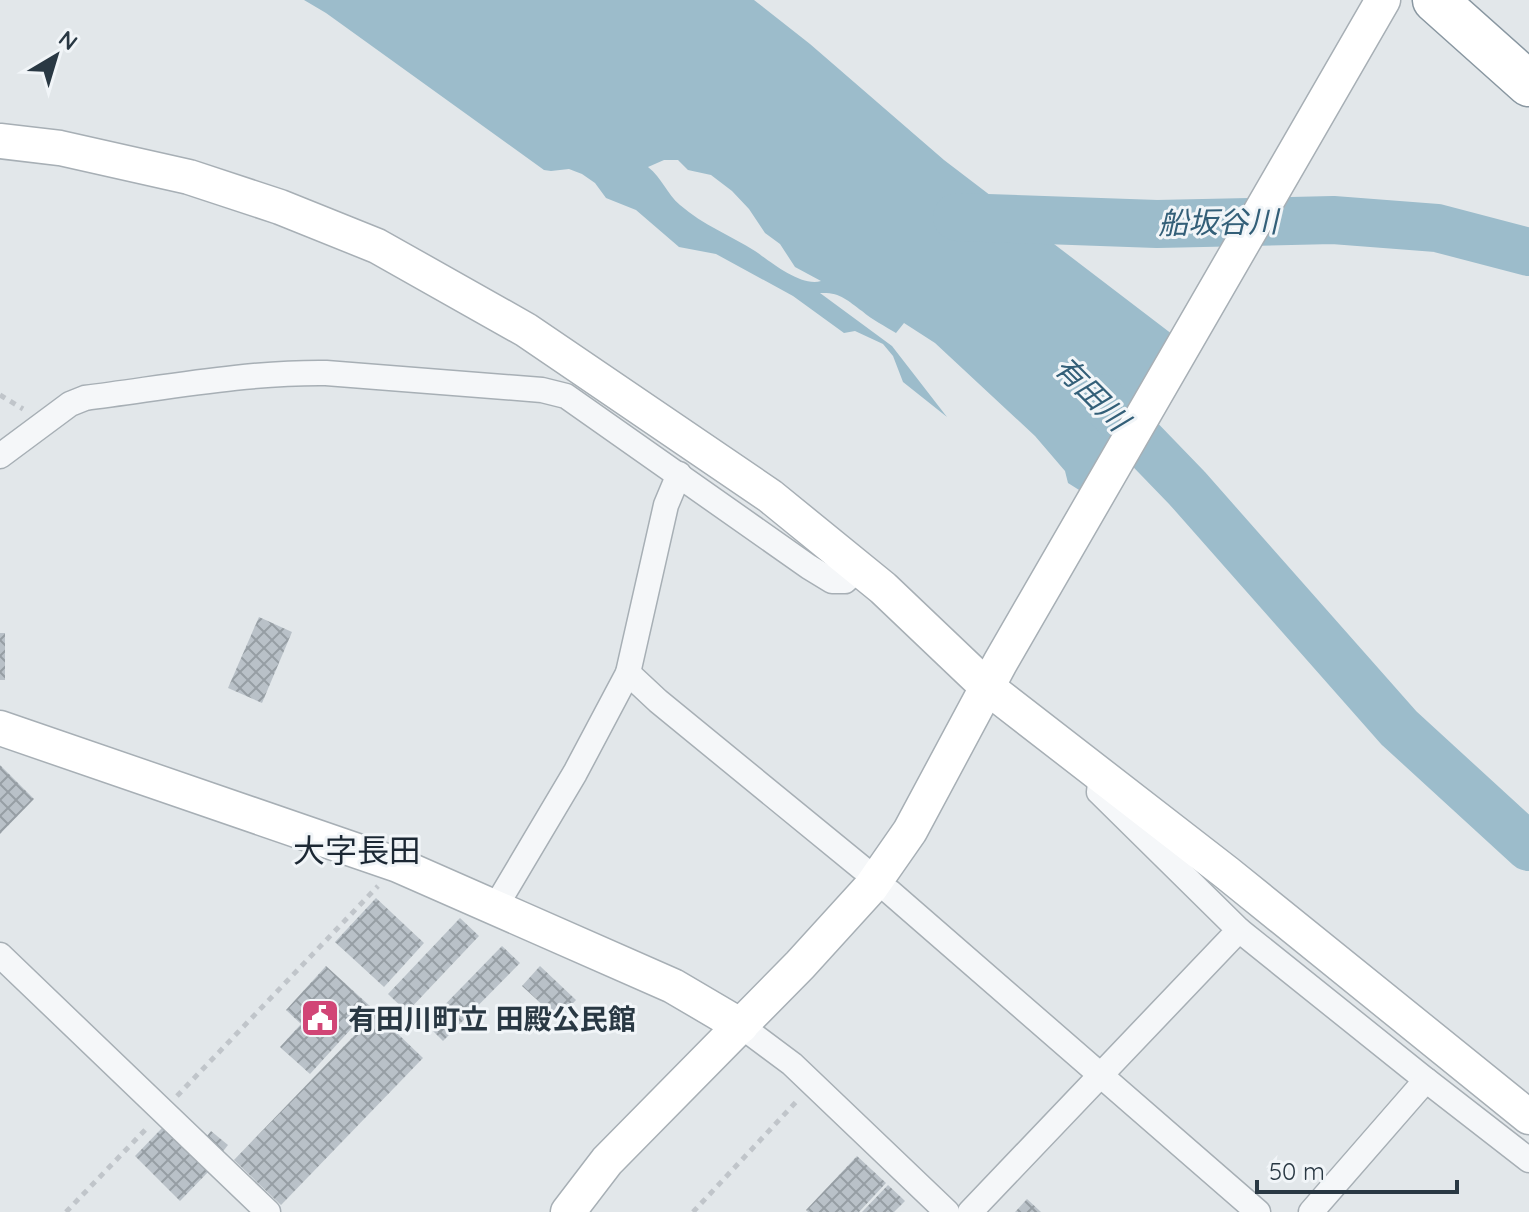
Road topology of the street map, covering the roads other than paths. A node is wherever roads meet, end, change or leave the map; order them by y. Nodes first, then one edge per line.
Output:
1 (1383, 0) edge
2 (1435, 0) edge
3 (1529, 84) edge
4 (0, 141) edge
5 (0, 456) edge
6 (679, 474) junction
7 (859, 568) junction
8 (628, 673) junction
9 (993, 675) junction
10 (0, 728) edge
11 (1100, 776) junction
12 (862, 868) dead end
13 (890, 892) dead end
14 (496, 906) junction
15 (1239, 930) junction
16 (0, 955) edge
17 (741, 1026) junction
18 (1099, 1074) junction
19 (1426, 1080) junction
20 (1529, 1117) edge
21 (1529, 1160) edge
22 (268, 1212) edge
23 (568, 1212) edge
24 (947, 1212) edge
25 (970, 1212) edge
26 (1258, 1212) edge
27 (1311, 1212) edge

1 - 9 street
2 - 3 highway
4 - 7 street
5 - 6 street
6 - 7 street
6 - 8 street
7 - 9 street
8 - 12 street
8 - 14 street
9 - 11 street
9 - 17 street
10 - 14 street
11 - 15 street
11 - 20 street
13 - 18 street
14 - 17 street
15 - 18 street
15 - 19 street
16 - 22 street
17 - 23 street
17 - 24 street
18 - 25 street
18 - 26 street
19 - 21 street
19 - 27 street

